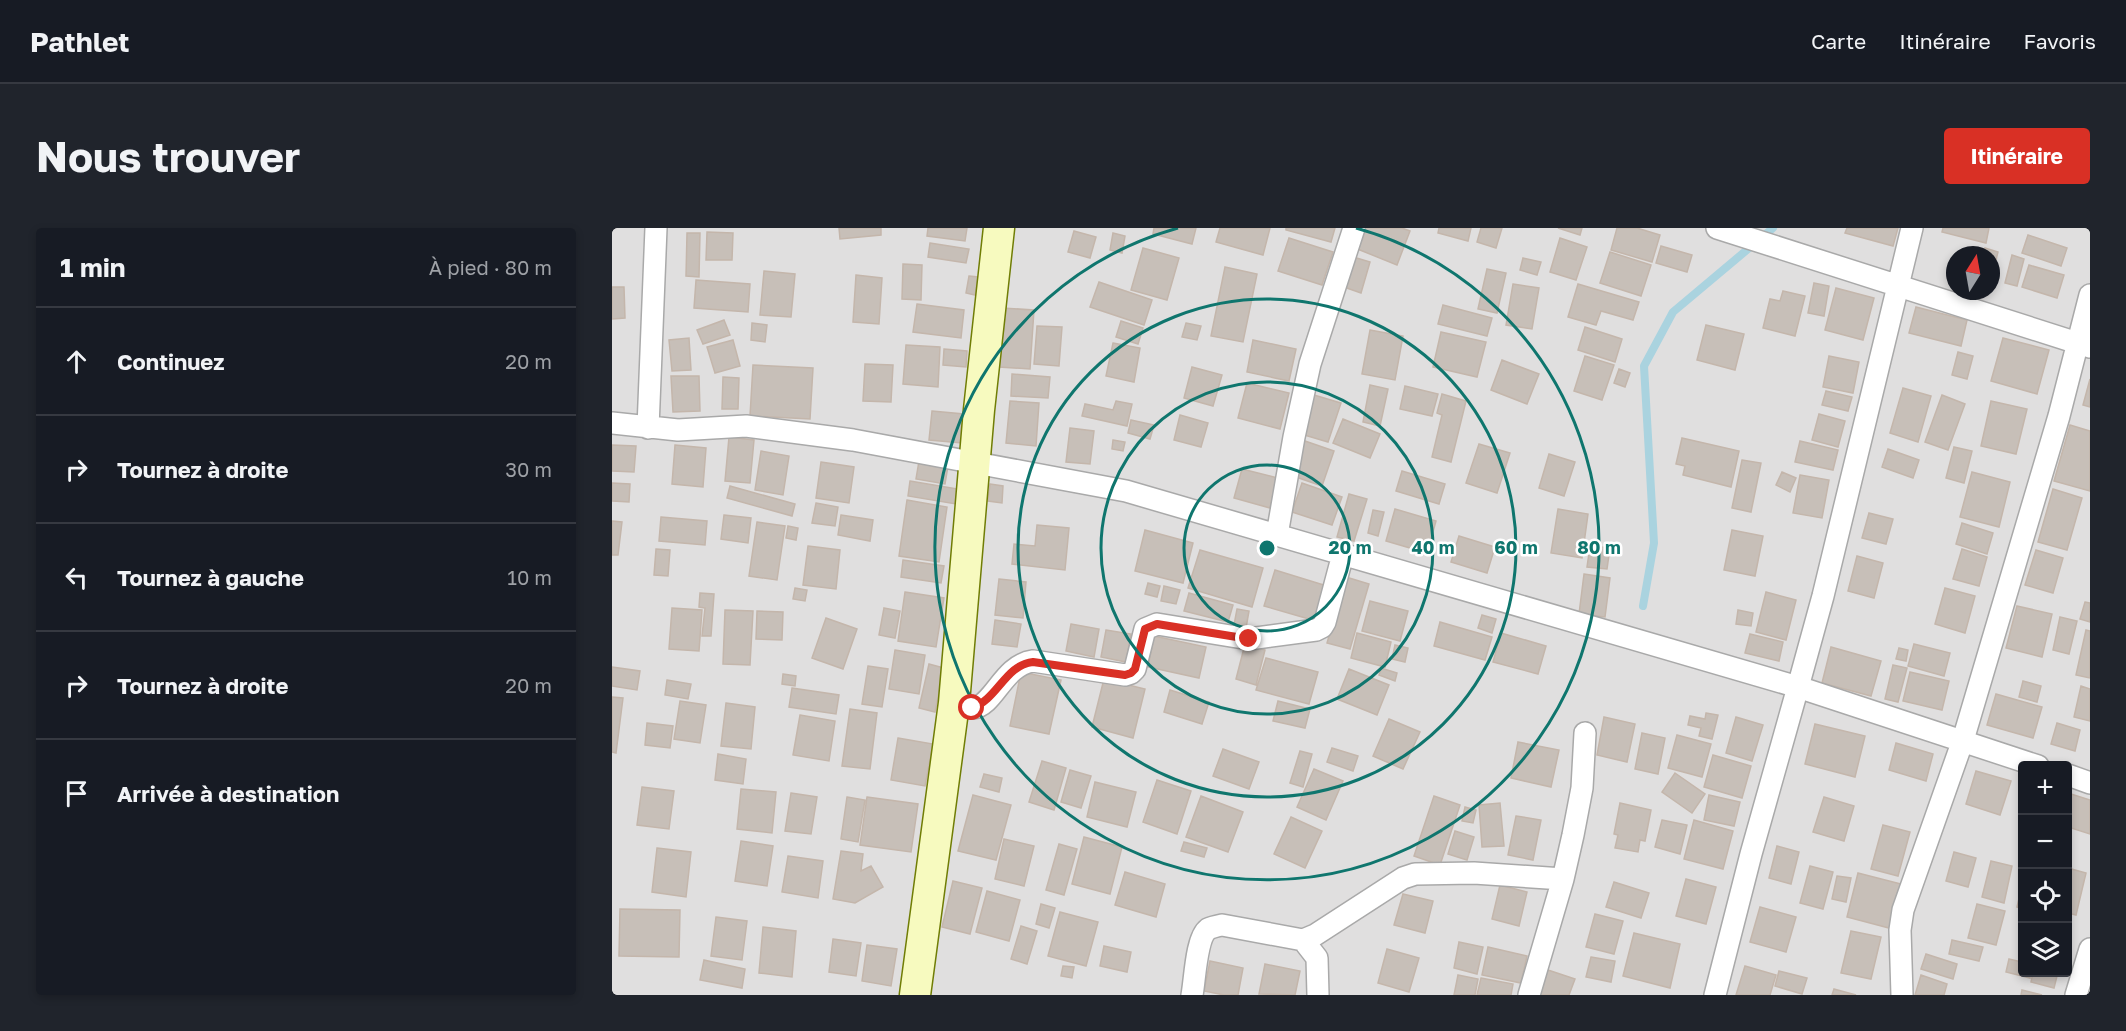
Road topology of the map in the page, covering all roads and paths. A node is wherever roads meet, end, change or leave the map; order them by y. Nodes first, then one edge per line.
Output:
1 (656, 228) edge
2 (999, 228) edge
3 (1354, 228) edge
4 (1717, 228) edge
5 (1912, 228) edge
6 (1898, 285) junction
7 (2090, 295) edge
8 (2084, 345) edge
9 (612, 423) edge
10 (648, 428) junction
11 (975, 462) junction
12 (1277, 535) junction
13 (1343, 554) junction
14 (1798, 687) junction
15 (954, 703) junction
16 (1585, 733) dead end
17 (1963, 740) junction
18 (2026, 761) edge
19 (2072, 777) edge
20 (2090, 783) edge
21 (1563, 879) junction
22 (1303, 940) junction
23 (2090, 949) edge
24 (915, 995) edge
25 (1192, 995) edge
26 (1318, 995) edge
27 (1529, 995) edge
28 (1715, 995) edge
29 (1902, 995) edge
30 (2076, 995) edge

1 - 10 street
2 - 11 street
3 - 12 street
4 - 6 street
5 - 6 street
6 - 8 street
6 - 14 street
7 - 8 street
8 - 17 street
9 - 10 street
10 - 11 street
11 - 12 street
11 - 15 street
12 - 13 street
13 - 14 street
13 - 15 street
14 - 17 street
14 - 28 street
15 - 24 street
16 - 21 street
17 - 18 street
17 - 29 street
19 - 20 street
21 - 22 street
21 - 27 street
22 - 25 street
22 - 26 street
23 - 30 street

